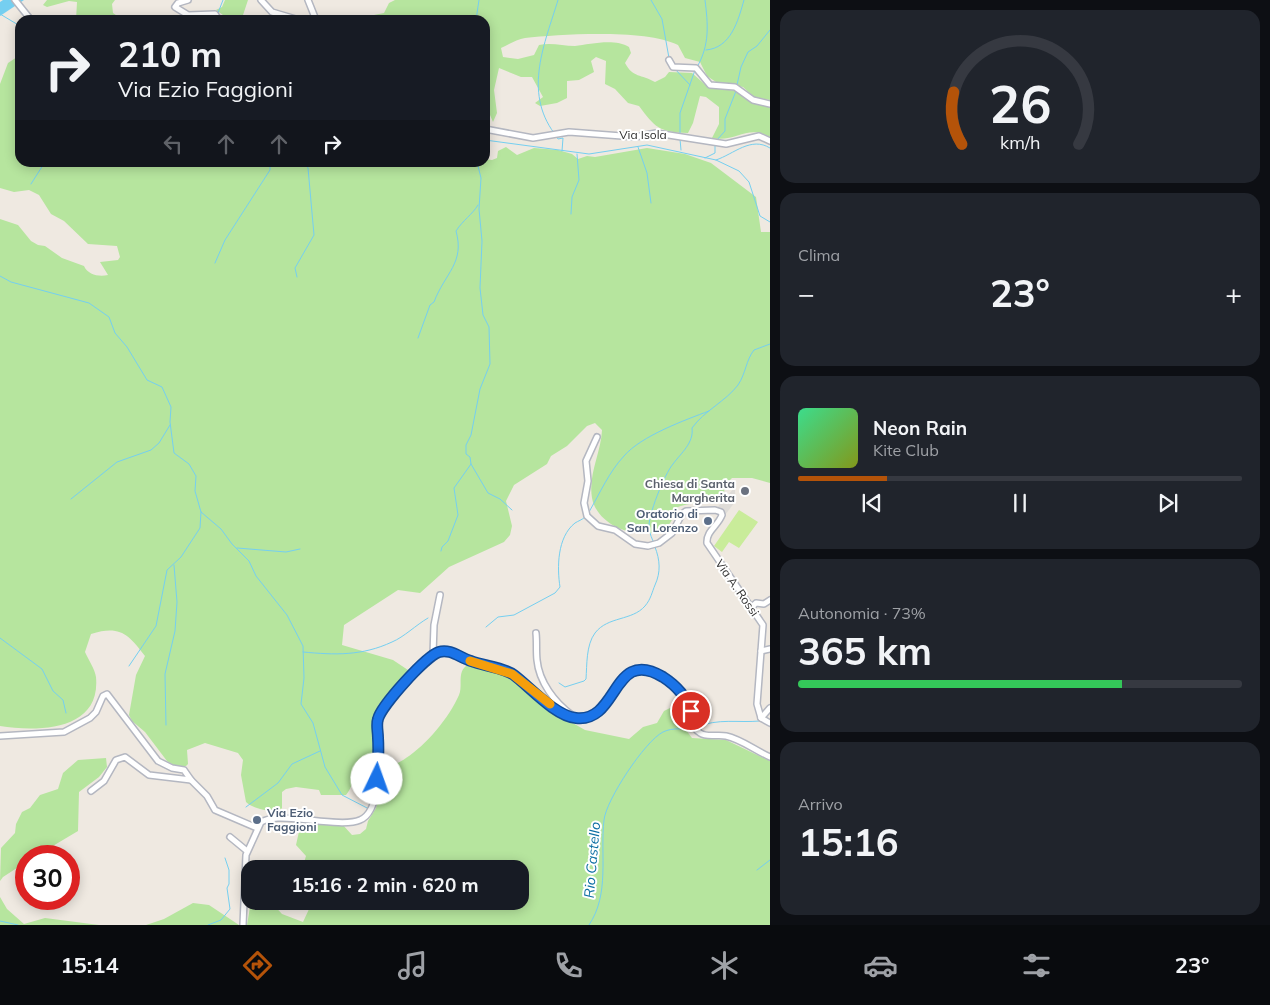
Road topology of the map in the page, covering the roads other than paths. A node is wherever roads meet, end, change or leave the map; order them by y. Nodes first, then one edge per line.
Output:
1 (188, 0) edge
2 (261, 0) edge
3 (308, 0) edge
4 (17, 2) edge
5 (27, 15) edge
6 (188, 15) edge
7 (188, 15) edge
8 (216, 15) edge
9 (282, 15) edge
10 (314, 15) edge
11 (669, 60) dead end
12 (770, 104) edge
13 (490, 130) edge
14 (770, 141) edge
15 (597, 437) dead end
16 (440, 595) dead end
17 (770, 600) edge
18 (751, 608) junction
19 (536, 633) dead end
20 (770, 649) edge
21 (761, 651) junction
22 (433, 654) junction
23 (770, 708) edge
24 (577, 718) junction
25 (761, 718) junction
26 (770, 724) edge
27 (0, 736) edge
28 (770, 757) edge
29 (191, 780) junction
30 (92, 791) dead end
31 (257, 828) junction
32 (230, 837) dead end
33 (247, 851) junction
34 (243, 925) edge

1 - 6 street
2 - 9 street
3 - 10 street
4 - 5 street
7 - 8 street
11 - 12 street
13 - 14 street, Via Isola
15 - 18 street, Via A. Rossi
16 - 22 street
17 - 18 street
18 - 21 street, Via A. Rossi
19 - 24 street
20 - 21 street
21 - 25 street, Via A. Rossi
22 - 24 street
22 - 31 street
23 - 25 street
24 - 28 street
25 - 26 street
27 - 29 street
29 - 30 street
29 - 31 street
31 - 33 street
32 - 33 street
33 - 34 street

